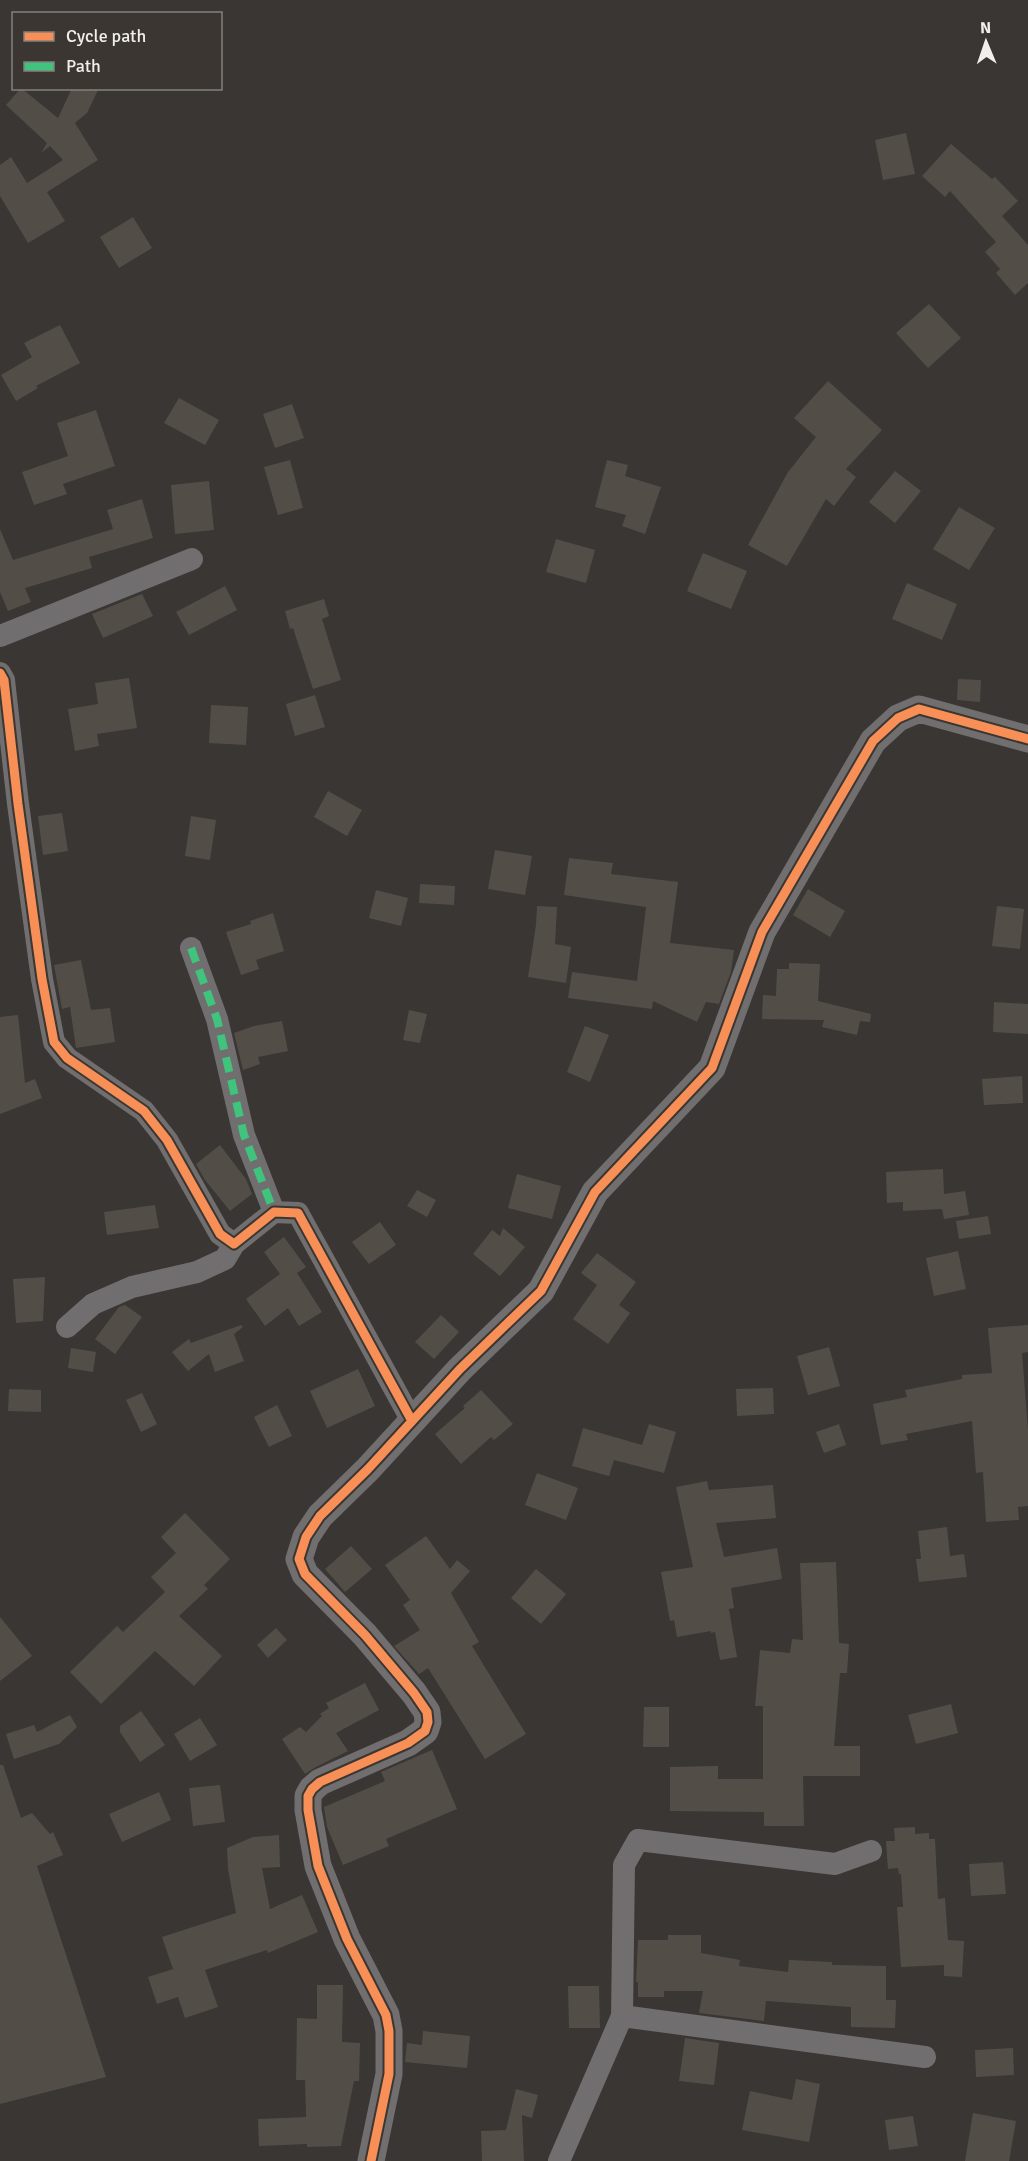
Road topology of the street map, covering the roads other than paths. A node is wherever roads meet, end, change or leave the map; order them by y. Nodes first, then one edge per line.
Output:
1 (192, 559) dead end
2 (0, 636) edge
3 (0, 673) edge
4 (1028, 739) edge
5 (191, 948) dead end
6 (274, 1212) junction
7 (234, 1244) junction
8 (67, 1327) dead end
9 (412, 1421) junction
10 (871, 1851) dead end
11 (622, 2016) junction
12 (925, 2057) dead end
13 (371, 2161) edge
14 (559, 2161) edge

1 - 2 street
3 - 7 street
4 - 9 street
5 - 6 street
6 - 7 street
6 - 9 street
7 - 8 street
9 - 13 street
10 - 11 street
11 - 12 street
11 - 14 street

